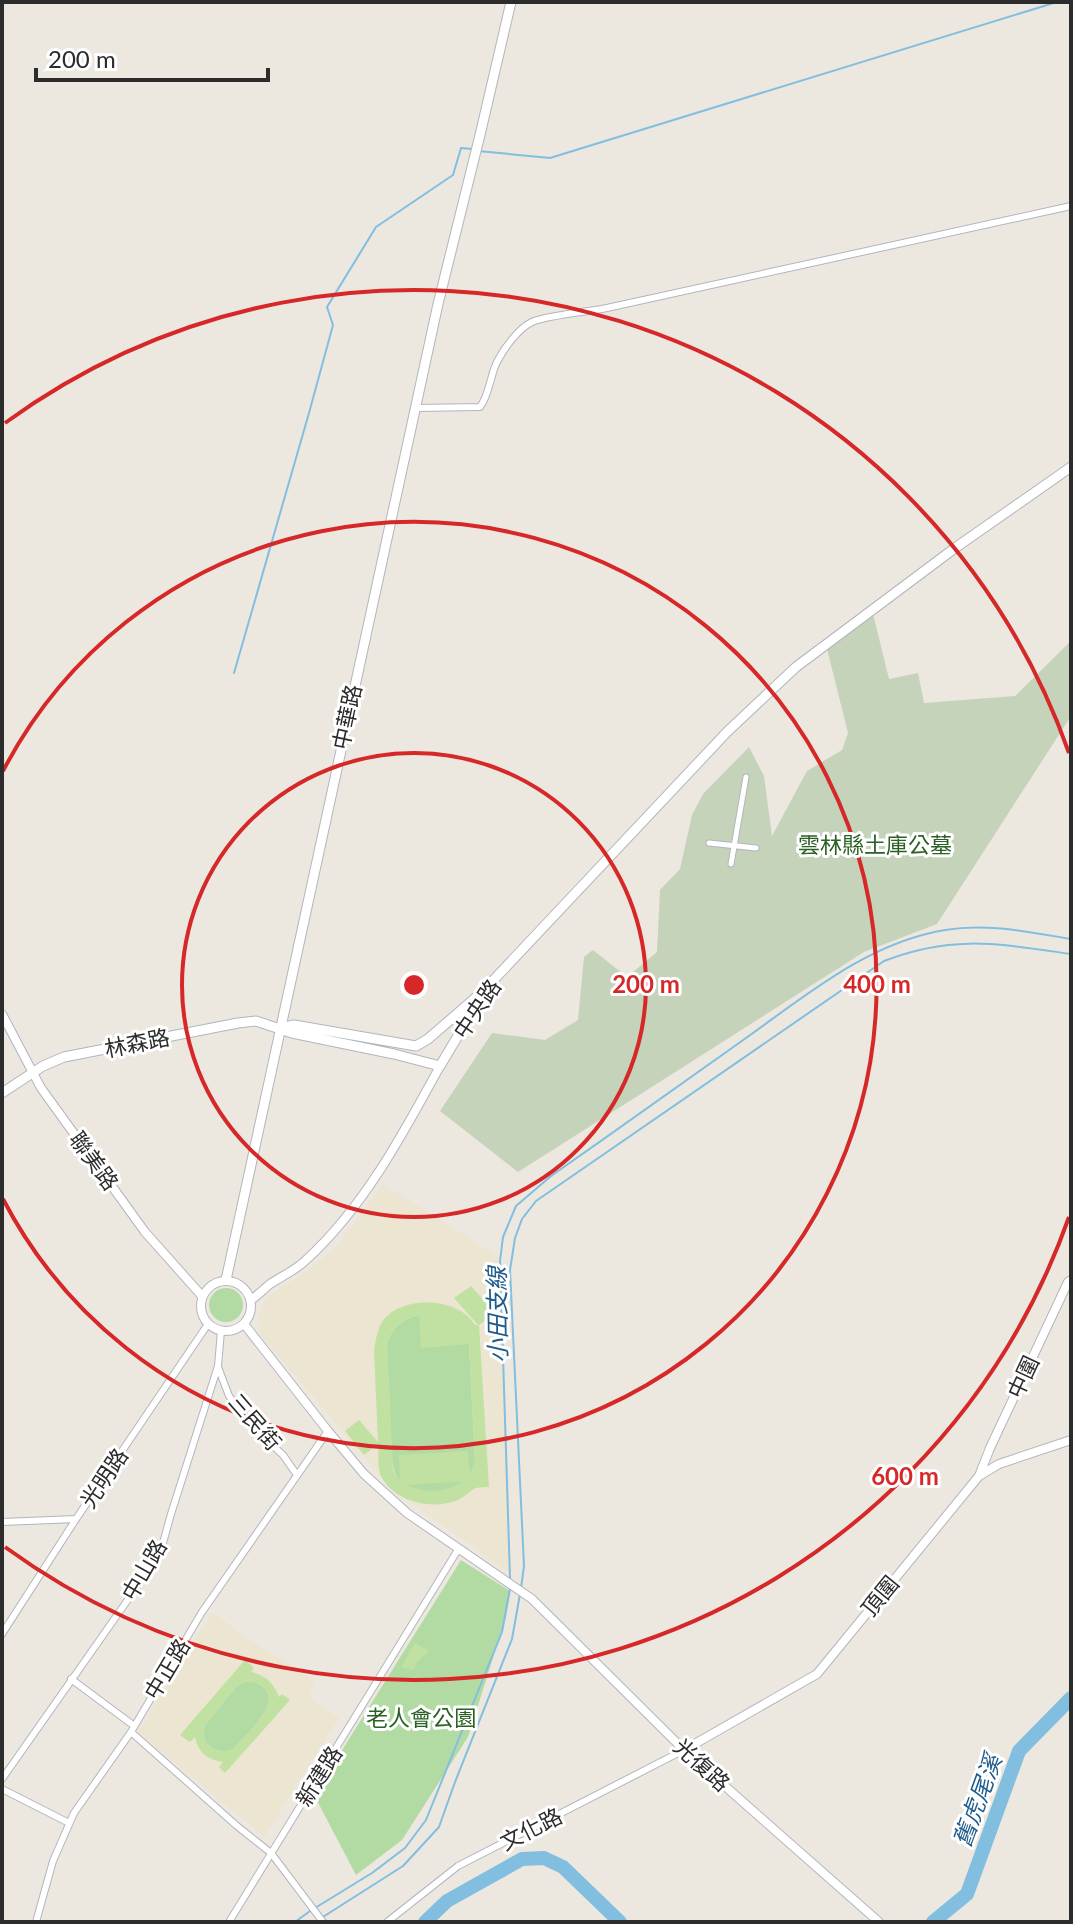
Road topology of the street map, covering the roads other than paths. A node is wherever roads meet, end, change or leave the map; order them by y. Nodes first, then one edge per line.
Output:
1 (511, 2) edge
2 (1071, 206) edge
3 (415, 408) junction
4 (1071, 467) edge
5 (746, 777) dead end
6 (709, 843) dead end
7 (734, 846) junction
8 (756, 848) dead end
9 (731, 864) dead end
10 (487, 987) junction
11 (2, 1014) edge
12 (280, 1028) junction
13 (440, 1066) junction
14 (33, 1072) junction
15 (2, 1093) edge
16 (226, 1280) junction
17 (1071, 1280) edge
18 (202, 1296) junction
19 (251, 1300) junction
20 (208, 1324) junction
21 (244, 1324) junction
22 (221, 1331) junction
23 (218, 1366) junction
24 (328, 1431) junction
25 (1071, 1440) edge
26 (297, 1475) junction
27 (979, 1476) junction
28 (76, 1519) junction
29 (2, 1522) edge
30 (459, 1548) junction
31 (2, 1634) edge
32 (71, 1679) junction
33 (132, 1728) junction
34 (684, 1750) junction
35 (2, 1779) edge
36 (2, 1789) edge
37 (69, 1823) junction
38 (271, 1853) junction
39 (36, 1922) edge
40 (229, 1922) edge
41 (323, 1922) edge
42 (387, 1922) edge
43 (879, 1922) edge

1 - 3 main road, 中華路
2 - 3 street
3 - 12 main road, 中華路
4 - 10 main road, 中央路
5 - 7 street
6 - 7 street
7 - 8 street
7 - 9 street
10 - 12 main road, 林森路
10 - 13 main road, 中央路
11 - 14 street, 聯美路
12 - 13 main road, 林森路
12 - 14 main road, 林森路
12 - 16 main road, 中華路
13 - 19 street, 中央路
14 - 15 main road, 林森路
14 - 18 street, 聯美路
16 - 18 street
16 - 19 street
17 - 27 street, 中圍
18 - 20 street
19 - 21 street
20 - 22 street
20 - 28 street, 光明路
21 - 22 street
21 - 24 street
22 - 23 street, 中山路
23 - 26 street, 三民街
23 - 32 street, 中山路
24 - 26 street, 中正路
24 - 30 street
25 - 27 street, 頂圍
26 - 33 street, 中正路
27 - 34 street, 頂圍
28 - 29 street
28 - 31 street, 光明路
30 - 34 street, 光復路
30 - 38 street, 新建路
32 - 33 street
32 - 35 street, 中山路
33 - 37 street, 中正路
33 - 38 street
34 - 42 street, 文化路
34 - 43 street, 光復路
36 - 37 street
37 - 39 street, 中正路
38 - 40 street, 新建路
38 - 41 street

